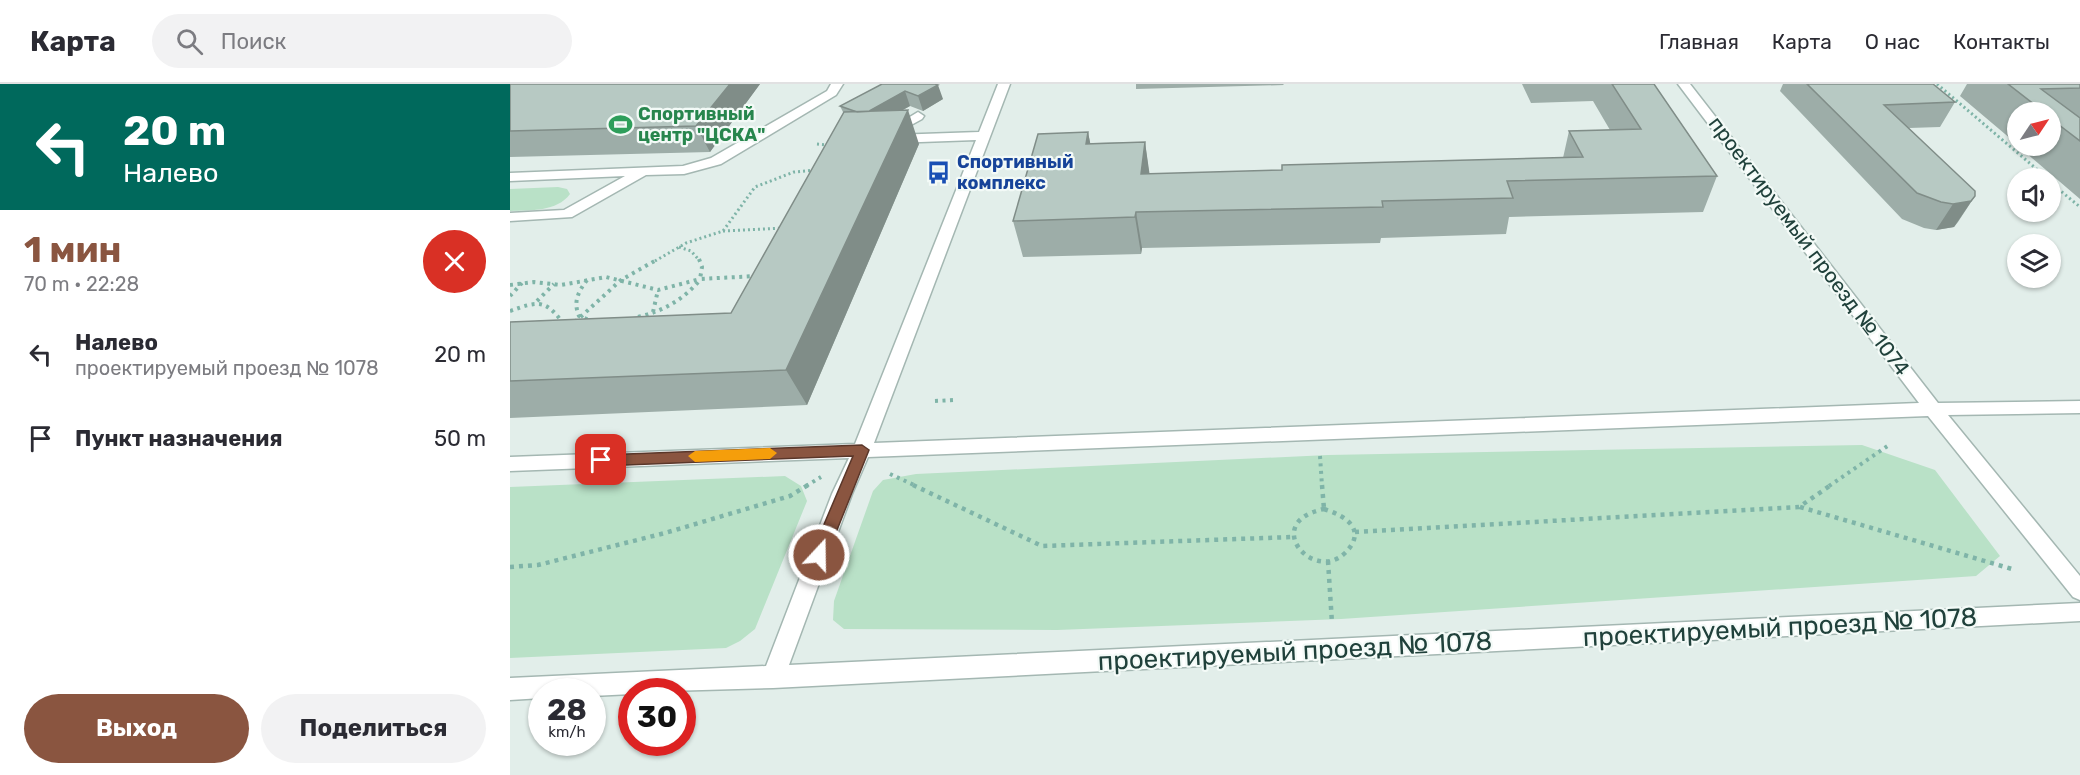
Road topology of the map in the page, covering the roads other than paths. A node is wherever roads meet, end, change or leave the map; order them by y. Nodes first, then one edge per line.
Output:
1 (837, 84) edge
2 (1004, 84) edge
3 (1684, 84) edge
4 (918, 116) dead end
5 (984, 136) junction
6 (645, 171) junction
7 (510, 177) edge
8 (510, 217) edge
9 (2080, 407) edge
10 (1933, 409) junction
11 (862, 450) junction
12 (510, 464) edge
13 (2080, 591) edge
14 (2080, 612) edge
15 (773, 678) junction
16 (510, 689) edge

1 - 6 street
2 - 5 street
3 - 10 street, проектируемый проезд № 1074
4 - 5 street
5 - 11 street
6 - 7 street
6 - 8 street
9 - 10 street
10 - 11 street
10 - 13 street
11 - 12 street
11 - 15 street
14 - 15 street, проектируемый проезд № 1078
15 - 16 street, проектируемый проезд № 1078

